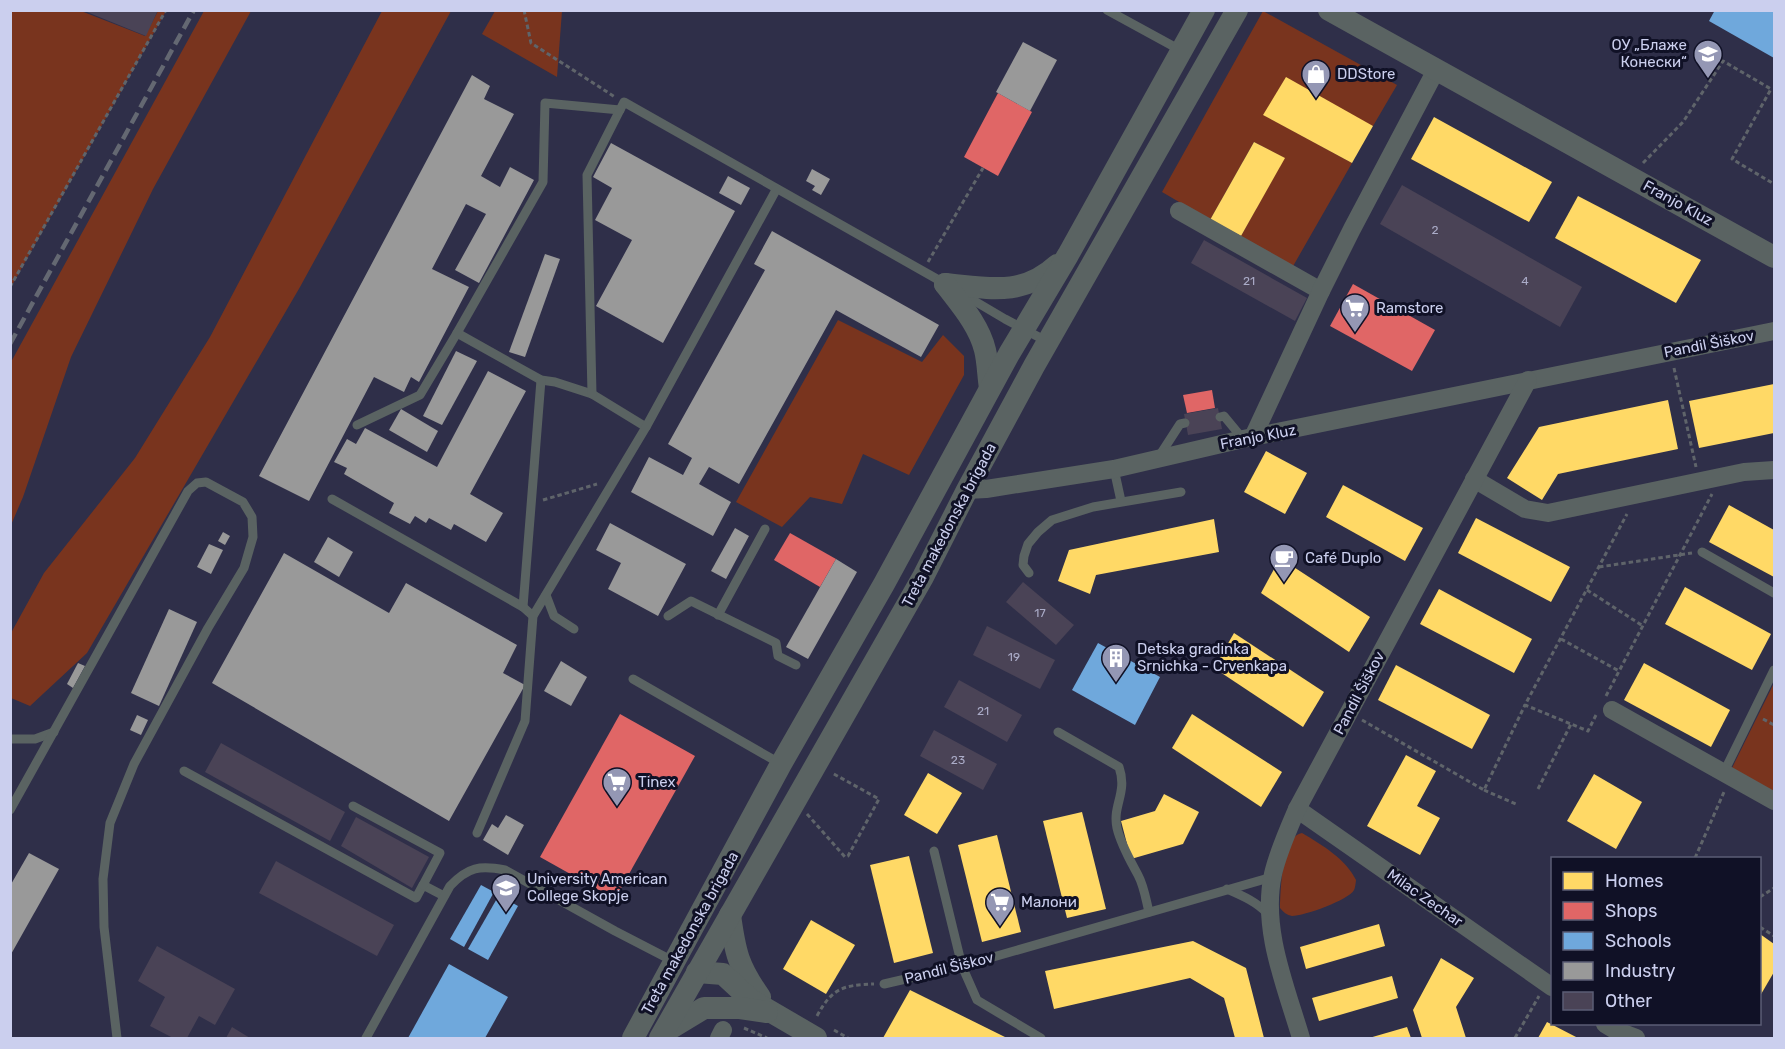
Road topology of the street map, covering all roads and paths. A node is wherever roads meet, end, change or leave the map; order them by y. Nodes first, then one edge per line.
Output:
1 (166, 10) edge
2 (524, 10) edge
3 (1107, 10) edge
4 (1204, 10) edge
5 (1237, 10) edge
6 (1329, 10) edge
7 (1182, 51) junction
8 (1436, 70) junction
9 (622, 106) junction
10 (983, 168) dead end
11 (1628, 176) junction
12 (1774, 184) edge
13 (776, 190) junction
14 (1179, 211) dead end
15 (1068, 255) junction
16 (1774, 257) edge
17 (922, 272) junction
18 (945, 284) junction
19 (10, 287) edge
20 (1321, 291) junction
21 (1024, 329) junction
22 (1774, 331) edge
23 (457, 333) junction
24 (1048, 342) junction
25 (1670, 352) junction
26 (542, 380) junction
27 (1528, 380) junction
28 (990, 388) junction
29 (592, 394) junction
30 (1220, 417) dead end
31 (1185, 423) dead end
32 (357, 425) dead end
33 (645, 427) junction
34 (1248, 438) junction
35 (1158, 458) junction
36 (1114, 469) junction
37 (1774, 470) edge
38 (1721, 477) junction
39 (616, 478) junction
40 (1474, 479) junction
41 (1699, 482) junction
42 (977, 489) junction
43 (1181, 492) dead end
44 (1638, 495) junction
45 (332, 499) dead end
46 (1121, 501) junction
47 (532, 504) junction
48 (765, 529) dead end
49 (1702, 552) joint
50 (1680, 555) junction
51 (1599, 567) junction
52 (1029, 573) dead end
53 (1587, 590) junction
54 (1774, 593) edge
55 (546, 595) junction
56 (523, 607) junction
57 (718, 615) junction
58 (533, 616) junction
59 (668, 616) dead end
60 (1643, 626) junction
61 (574, 629) dead end
62 (1561, 639) junction
63 (796, 665) dead end
64 (1774, 670) edge
65 (1619, 671) junction
66 (633, 679) dead end
67 (1526, 705) junction
68 (1605, 706) junction
69 (1349, 712) junction
70 (1571, 724) junction
71 (54, 732) junction
72 (1058, 732) dead end
73 (10, 739) edge
74 (781, 764) junction
75 (827, 770) dead end
76 (184, 771) dead end
77 (1728, 774) junction
78 (1538, 789) dead end
79 (1484, 790) junction
80 (1774, 801) edge
81 (1516, 804) dead end
82 (353, 806) dead end
83 (1297, 809) junction
84 (10, 810) edge
85 (804, 811) dead end
86 (477, 833) dead end
87 (934, 851) dead end
88 (1695, 857) edge
89 (1272, 877) junction
90 (423, 885) junction
91 (1774, 888) edge
92 (1227, 889) junction
93 (444, 896) junction
94 (1761, 896) edge
95 (1149, 912) junction
96 (730, 915) junction
97 (1271, 917) junction
98 (1761, 928) edge
99 (1774, 936) edge
100 (674, 961) junction
101 (962, 966) junction
102 (697, 972) junction
103 (884, 984) joint
104 (1550, 985) edge
105 (772, 1013) junction
106 (1610, 1031) edge
107 (661, 1036) edge
108 (812, 1036) edge
109 (117, 1038) edge
110 (366, 1038) edge
111 (633, 1038) edge
112 (1041, 1038) edge
113 (1301, 1038) edge
114 (1515, 1038) edge
115 (1636, 1038) edge

1 - 19 path
2 - 9 path
3 - 7 lane
4 - 7 street, Treta makedonska brigada
5 - 24 street, Treta makedonska brigada
6 - 8 street, Franjo Kluz
7 - 15 street, Treta makedonska brigada
8 - 11 street, Franjo Kluz
8 - 20 street
9 - 13 lane
9 - 23 lane
9 - 29 lane
10 - 17 path
11 - 12 path
11 - 16 street, Franjo Kluz
13 - 17 lane
13 - 33 lane
14 - 20 street
15 - 18 street
15 - 21 street, Treta makedonska brigada
17 - 18 lane
18 - 21 lane
18 - 28 street
20 - 34 street
21 - 24 lane
21 - 28 street, Treta makedonska brigada
22 - 25 street, Pandil Šiškov
23 - 26 lane
23 - 32 lane
24 - 42 street, Treta makedonska brigada
25 - 27 street, Pandil Šiškov
25 - 41 path
26 - 29 lane
26 - 47 lane
27 - 34 street, Franjo Kluz
27 - 40 street, Pandil Šiškov
28 - 74 street, Treta makedonska brigada
29 - 33 lane
30 - 34 lane
31 - 35 lane
33 - 39 lane
34 - 35 street, Franjo Kluz
35 - 36 street, Franjo Kluz
36 - 42 street, Franjo Kluz
36 - 46 lane
37 - 38 street
38 - 41 street
38 - 50 path
39 - 47 path
39 - 55 lane
40 - 44 street
40 - 69 street, Pandil Šiškov
41 - 44 street
42 - 96 street, Treta makedonska brigada
43 - 46 lane
44 - 51 path
45 - 56 lane
46 - 52 lane
47 - 56 lane
48 - 57 lane
49 - 50 path
49 - 54 lane
50 - 51 path
50 - 60 path
51 - 53 path
53 - 60 path
53 - 62 path
55 - 58 lane
55 - 61 lane
56 - 58 lane
57 - 59 lane
57 - 63 lane
58 - 86 lane
60 - 65 path
62 - 65 path
62 - 67 path
64 - 77 lane
65 - 68 path
66 - 74 lane
67 - 70 path
67 - 79 path
68 - 70 path
68 - 77 street
69 - 79 path
69 - 83 street, Pandil Šiškov
70 - 78 path
71 - 73 lane
71 - 84 lane
71 - 109 lane
72 - 95 lane
74 - 100 street, Treta makedonska brigada
75 - 85 path
76 - 90 lane
77 - 80 street
77 - 88 path
79 - 81 path
82 - 90 lane
83 - 89 street, Pandil Šiškov
83 - 104 street, Milac Zechar
87 - 101 lane
89 - 92 lane, Pandil Šiškov
89 - 97 street
90 - 93 lane
91 - 94 path
92 - 95 lane, Pandil Šiškov
92 - 97 lane
93 - 100 lane
93 - 110 lane
95 - 101 lane, Pandil Šiškov
96 - 102 street, Treta makedonska brigada
96 - 105 street
97 - 113 street
98 - 99 path
100 - 102 street
100 - 111 street, Treta makedonska brigada
101 - 103 lane, Pandil Šiškov
101 - 112 lane
102 - 105 street
102 - 107 street, Treta makedonska brigada
103 - 108 path
104 - 114 path
105 - 107 street
105 - 108 street
106 - 115 street

